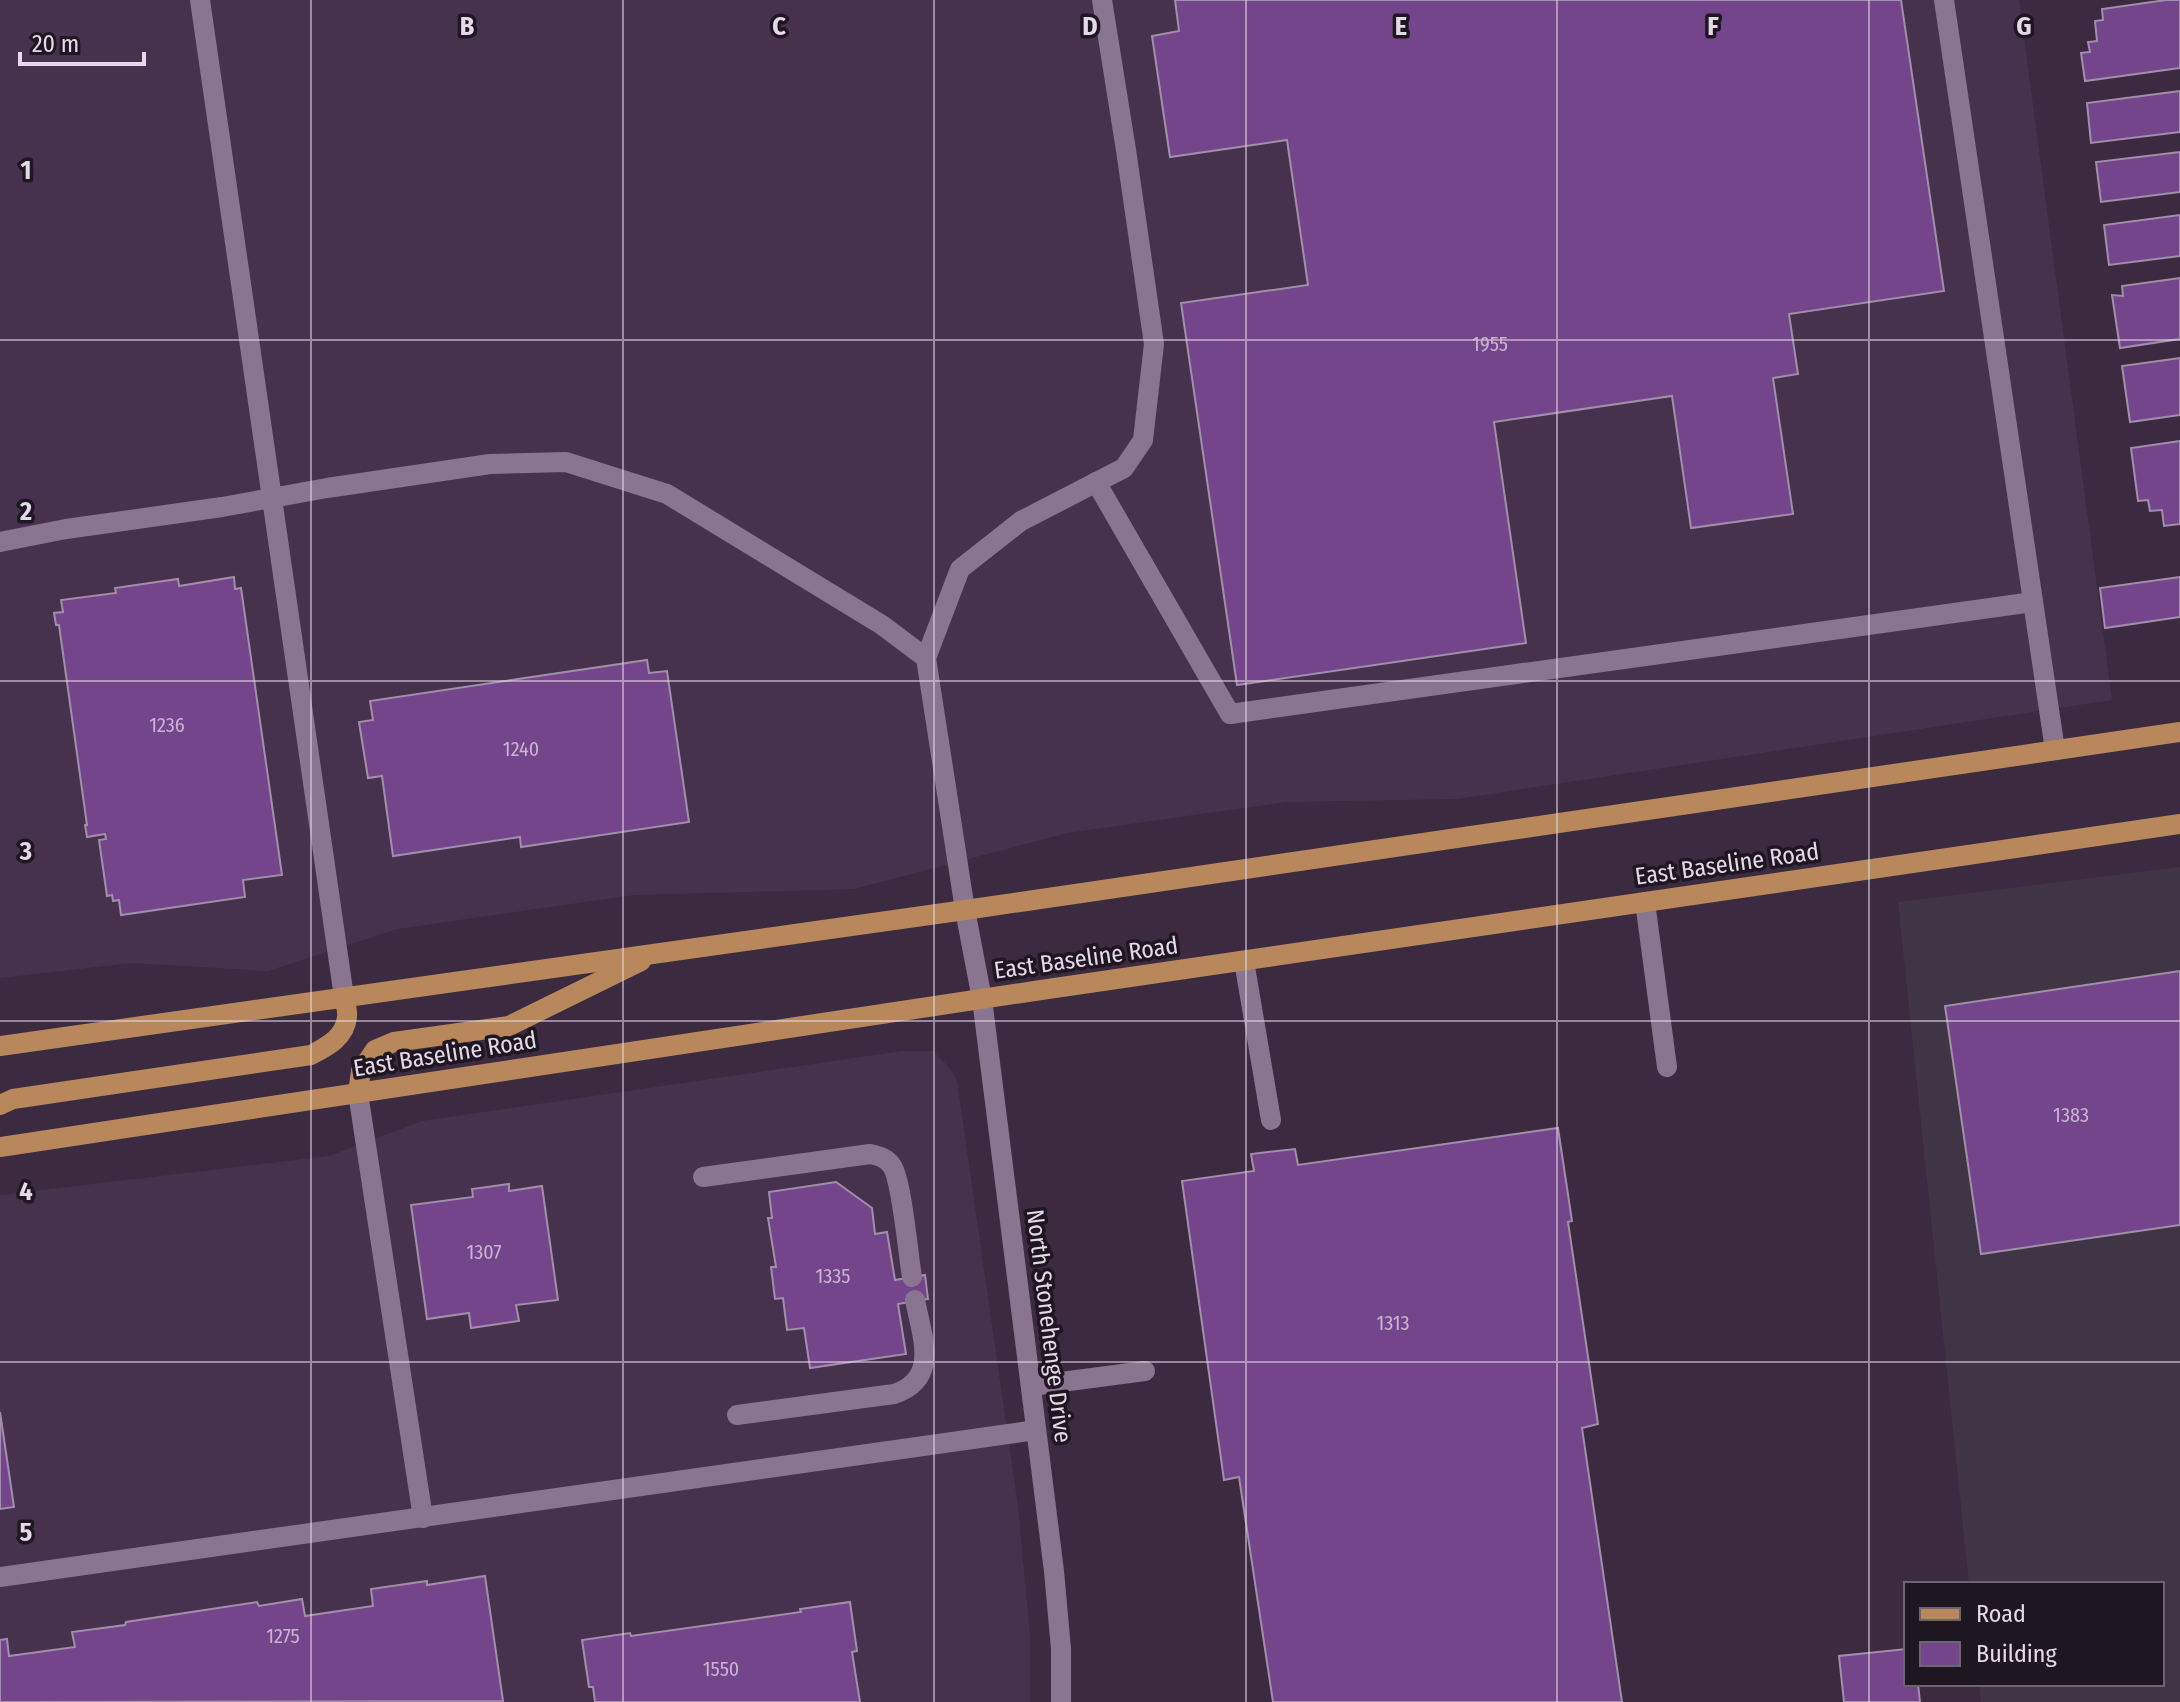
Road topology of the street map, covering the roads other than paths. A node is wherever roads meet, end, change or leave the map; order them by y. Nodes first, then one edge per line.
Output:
1 (200, 0) edge
2 (1102, 0) edge
3 (1944, 0) edge
4 (1096, 482) junction
5 (272, 498) junction
6 (0, 542) edge
7 (2033, 602) junction
8 (926, 658) junction
9 (2180, 732) edge
10 (2055, 750) junction
11 (2180, 824) edge
12 (1645, 902) junction
13 (965, 910) junction
14 (659, 952) junction
15 (1244, 961) junction
16 (344, 997) junction
17 (982, 999) junction
18 (0, 1046) edge
19 (1667, 1067) dead end
20 (358, 1093) junction
21 (0, 1105) edge
22 (1271, 1120) dead end
23 (0, 1147) edge
24 (703, 1177) dead end
25 (912, 1277) dead end
26 (915, 1300) dead end
27 (1145, 1371) dead end
28 (1031, 1386) junction
29 (737, 1415) dead end
30 (1036, 1430) junction
31 (423, 1518) junction
32 (0, 1577) edge
33 (1061, 1702) edge

1 - 5 street
2 - 4 street
3 - 7 street
4 - 7 street
4 - 8 street
5 - 6 street
5 - 8 street
5 - 16 street
7 - 10 street
8 - 13 street, North Stonehenge Drive
9 - 10 main road
10 - 13 main road
11 - 12 main road, East Baseline Road
12 - 15 main road, East Baseline Road
12 - 19 street
13 - 14 main road
13 - 17 street, North Stonehenge Drive
14 - 16 main road
14 - 20 main road
15 - 17 main road, East Baseline Road
15 - 22 street
16 - 18 main road
16 - 21 main road
17 - 20 main road, East Baseline Road
17 - 28 street, North Stonehenge Drive
20 - 23 main road, East Baseline Road
20 - 31 street
24 - 25 street
26 - 29 street
27 - 28 street
28 - 30 street, North Stonehenge Drive
30 - 31 street
30 - 33 street, North Stonehenge Drive
31 - 32 street

